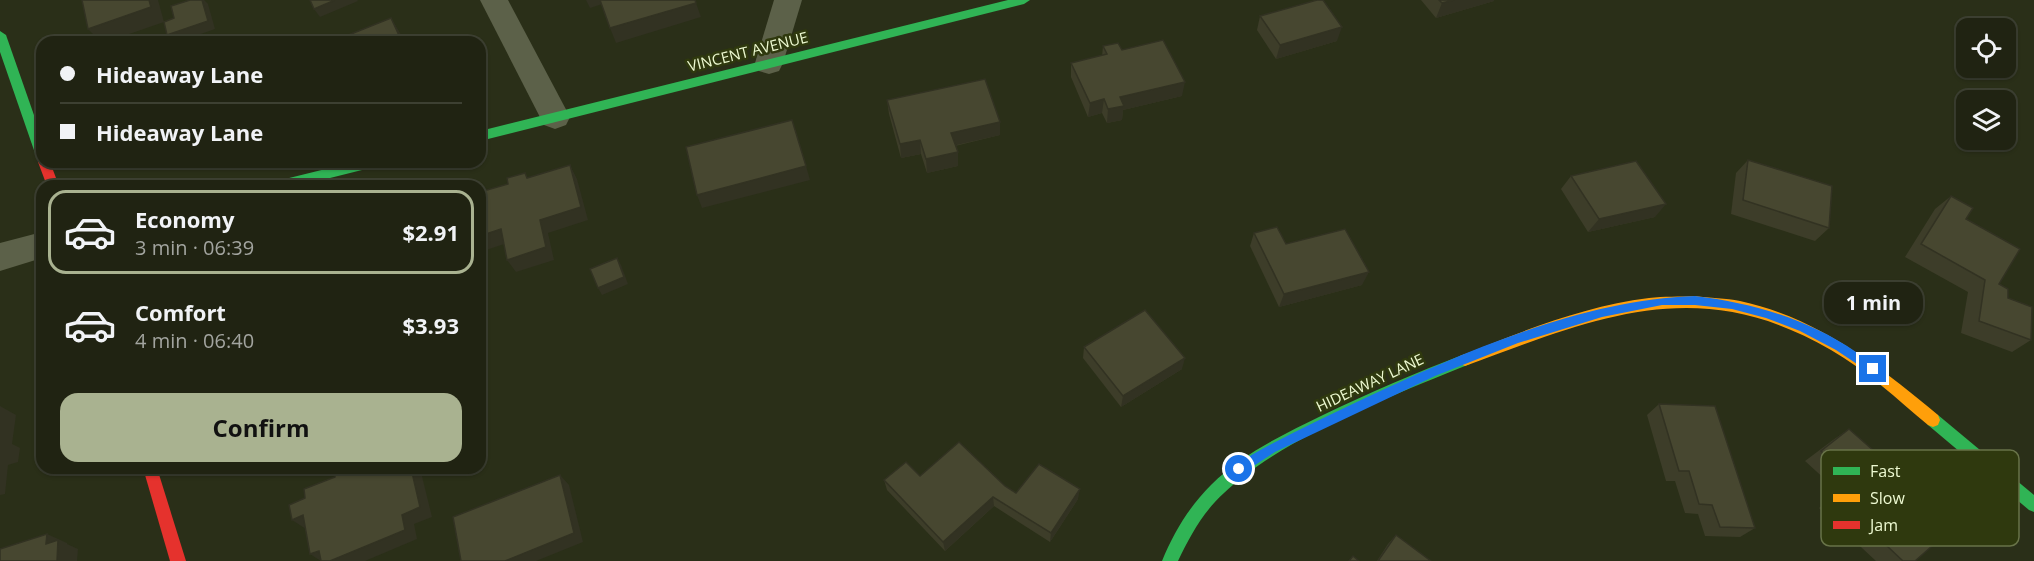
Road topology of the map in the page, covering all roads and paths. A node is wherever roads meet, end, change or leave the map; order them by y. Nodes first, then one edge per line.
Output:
1 (494, 0) edge
2 (788, 0) edge
3 (1024, 0) edge
4 (0, 35) edge
5 (769, 63) junction
6 (555, 117) junction
7 (486, 134) edge
8 (36, 139) edge
9 (350, 168) edge
10 (301, 180) edge
11 (36, 247) edge
12 (0, 257) edge
13 (1969, 450) edge
14 (152, 474) edge
15 (2019, 492) edge
16 (2034, 505) edge
17 (178, 561) edge
18 (1170, 561) edge

1 - 6 street
2 - 5 street
3 - 5 street, VINCENT AVENUE
4 - 8 street
5 - 6 street, VINCENT AVENUE
6 - 7 street, VINCENT AVENUE
9 - 10 street
11 - 12 street
13 - 18 street, HIDEAWAY LANE
14 - 17 street
15 - 16 street, HIDEAWAY LANE

